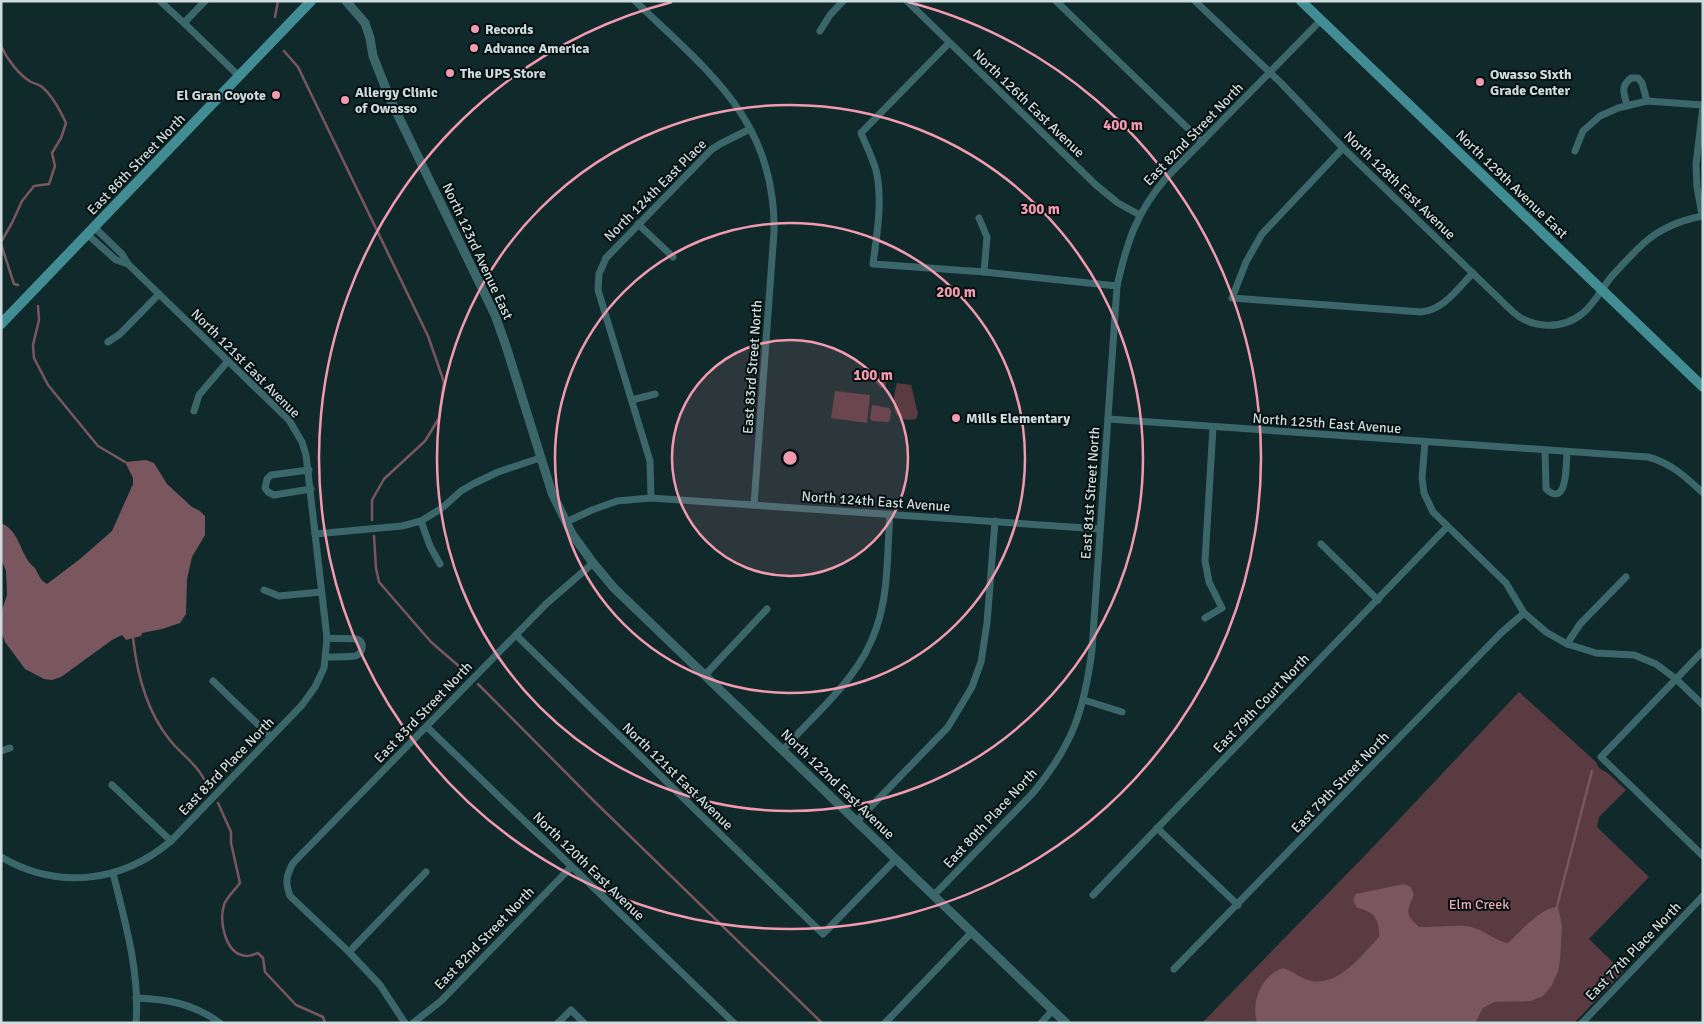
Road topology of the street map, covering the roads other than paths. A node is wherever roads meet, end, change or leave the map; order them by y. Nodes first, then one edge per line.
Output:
1 (160, 1) edge
2 (205, 1) edge
3 (311, 1) edge
4 (346, 1) edge
5 (635, 1) edge
6 (843, 1) edge
7 (907, 1) edge
8 (1056, 1) edge
9 (1195, 1) edge
10 (1301, 1) edge
11 (1321, 20) junction
12 (184, 23) junction
13 (820, 31) dead end
14 (950, 43) junction
15 (1269, 73) junction
16 (239, 76) junction
17 (1647, 101) junction
18 (1628, 105) junction
19 (1703, 106) edge
20 (750, 129) junction
21 (1202, 142) junction
22 (1343, 148) junction
23 (1575, 151) dead end
24 (1140, 214) junction
25 (1702, 216) edge
26 (979, 218) dead end
27 (638, 224) junction
28 (91, 230) junction
29 (673, 257) dead end
30 (984, 272) junction
31 (1473, 273) junction
32 (1117, 286) junction
33 (1602, 290) junction
34 (159, 294) junction
35 (1, 324) edge
36 (108, 342) dead end
37 (228, 361) junction
38 (1703, 387) edge
39 (655, 394) dead end
40 (632, 400) junction
41 (194, 411) dead end
42 (1108, 419) junction
43 (1213, 428) junction
44 (1425, 442) junction
45 (1545, 450) junction
46 (1567, 452) junction
47 (540, 458) junction
48 (309, 470) junction
49 (311, 489) junction
50 (1703, 493) edge
51 (651, 498) junction
52 (754, 505) junction
53 (890, 514) junction
54 (420, 521) junction
55 (995, 521) junction
56 (566, 522) junction
57 (1447, 527) junction
58 (1100, 529) junction
59 (315, 534) junction
60 (1321, 544) dead end
61 (593, 563) junction
62 (440, 564) dead end
63 (1626, 576) dead end
64 (264, 590) dead end
65 (322, 592) junction
66 (1378, 600) junction
67 (767, 609) dead end
68 (1524, 613) junction
69 (1205, 618) dead end
70 (516, 635) junction
71 (327, 638) junction
72 (1567, 644) junction
73 (327, 647) joint
74 (1703, 652) edge
75 (326, 657) junction
76 (705, 675) junction
77 (1676, 679) junction
78 (213, 681) dead end
79 (1084, 700) junction
80 (1703, 705) edge
81 (1122, 712) dead end
82 (427, 727) junction
83 (271, 737) junction
84 (10, 748) dead end
85 (1, 750) edge
86 (782, 750) junction
87 (112, 785) dead end
88 (857, 821) junction
89 (1157, 828) junction
90 (171, 841) junction
91 (1703, 856) edge
92 (1, 857) edge
93 (896, 858) junction
94 (571, 867) junction
95 (426, 872) dead end
96 (112, 873) junction
97 (934, 895) junction
98 (1093, 895) dead end
99 (1703, 896) edge
100 (1238, 905) junction
101 (972, 932) junction
102 (349, 952) junction
103 (1174, 969) dead end
104 (136, 998) junction
105 (1053, 1010) junction
106 (136, 1023) edge
107 (220, 1023) edge
108 (405, 1023) edge
109 (413, 1023) edge
110 (558, 1023) edge
111 (584, 1023) edge
112 (734, 1023) edge
113 (885, 1023) edge
114 (1041, 1023) edge
115 (1066, 1023) edge
116 (1582, 1023) edge

1 - 12 street
2 - 12 street
3 - 16 main road, East 86th Street North
4 - 47 street, North 123rd Avenue East
5 - 20 street
6 - 13 street
7 - 14 street, North 126th East Avenue
8 - 21 street
9 - 15 street, North 128th East Avenue
10 - 11 main road, North 129th Avenue East
11 - 15 street, East 82nd Street North
11 - 33 main road, North 129th Avenue East
12 - 16 street
14 - 24 street, North 126th East Avenue
14 - 30 street
15 - 21 street, East 82nd Street North
15 - 22 street, North 128th East Avenue
16 - 28 main road, East 86th Street North
17 - 18 street
17 - 18 street
17 - 19 street
18 - 23 street
19 - 25 street
20 - 27 street, North 124th East Place
20 - 52 street, East 83rd Street North
21 - 24 street, East 82nd Street North
22 - 31 street, North 128th East Avenue
22 - 31 street
24 - 32 street, East 82nd Street North
25 - 33 street, North 128th East Avenue
26 - 30 street
27 - 29 street
27 - 40 street, North 124th East Place
28 - 34 street, North 121st East Avenue
28 - 35 main road, East 86th Street North
30 - 32 street
31 - 33 street, North 128th East Avenue
32 - 42 street, East 81st Street North
33 - 38 main road, North 129th Avenue East
34 - 36 street
34 - 37 street, North 121st East Avenue
37 - 41 street
37 - 48 street, North 121st East Avenue
39 - 40 street
40 - 51 street
42 - 43 street, North 125th East Avenue
42 - 58 street, East 81st Street North
43 - 44 street, North 125th East Avenue
43 - 69 street
44 - 45 street, North 125th East Avenue
44 - 57 street
45 - 46 street, North 125th East Avenue
45 - 46 street
46 - 50 street, North 125th East Avenue
47 - 54 street
47 - 56 street, North 123rd Avenue East
48 - 49 street, North 121st East Avenue
48 - 49 street
49 - 59 street, North 121st East Avenue
51 - 52 street, North 124th East Avenue
51 - 56 street, North 124th East Avenue
52 - 53 street, North 124th East Avenue
53 - 55 street, North 124th East Avenue
53 - 86 street
54 - 59 street
54 - 62 street
55 - 58 street, North 124th East Avenue
55 - 88 street
56 - 61 street, North 123rd Avenue East
57 - 66 street, East 79th Court North
57 - 68 street
58 - 79 street, East 81st Street North
59 - 65 street, North 121st East Avenue
60 - 66 street
61 - 70 street, East 83rd Street North
61 - 76 street, North 122nd East Avenue
63 - 72 street
64 - 65 street
65 - 71 street, North 121st East Avenue
66 - 89 street, East 79th Court North
67 - 76 street
68 - 72 street
68 - 100 street, East 79th Street North
70 - 82 street, East 83rd Street North
70 - 93 street, North 121st East Avenue
71 - 73 street, North 121st East Avenue
71 - 75 street
72 - 77 street
73 - 75 street, East 83rd Place North
74 - 77 street
75 - 83 street, East 83rd Place North
76 - 86 street, North 122nd East Avenue
77 - 80 street
77 - 91 street
78 - 83 street
79 - 81 street
79 - 97 street, East 80th Place North
82 - 94 street, North 120th East Avenue
82 - 102 street, East 83rd Street North
83 - 90 street, East 83rd Place North
84 - 85 street
86 - 88 street, North 122nd East Avenue
87 - 90 street
88 - 93 street, North 122nd East Avenue
89 - 98 street, East 79th Court North
89 - 100 street
90 - 96 street, East 83rd Place North
92 - 96 street, East 83rd Place North
93 - 97 street, North 122nd East Avenue
94 - 109 street, East 82nd Street North
94 - 112 street, North 120th East Avenue
95 - 102 street
96 - 104 street
97 - 101 street, North 122nd East Avenue
99 - 116 street, East 77th Place North
100 - 103 street, East 79th Street North
101 - 105 street, North 122nd East Avenue
101 - 113 street
102 - 108 street
104 - 106 street
104 - 107 street
105 - 114 street
105 - 115 street, North 122nd East Avenue
110 - 111 street

